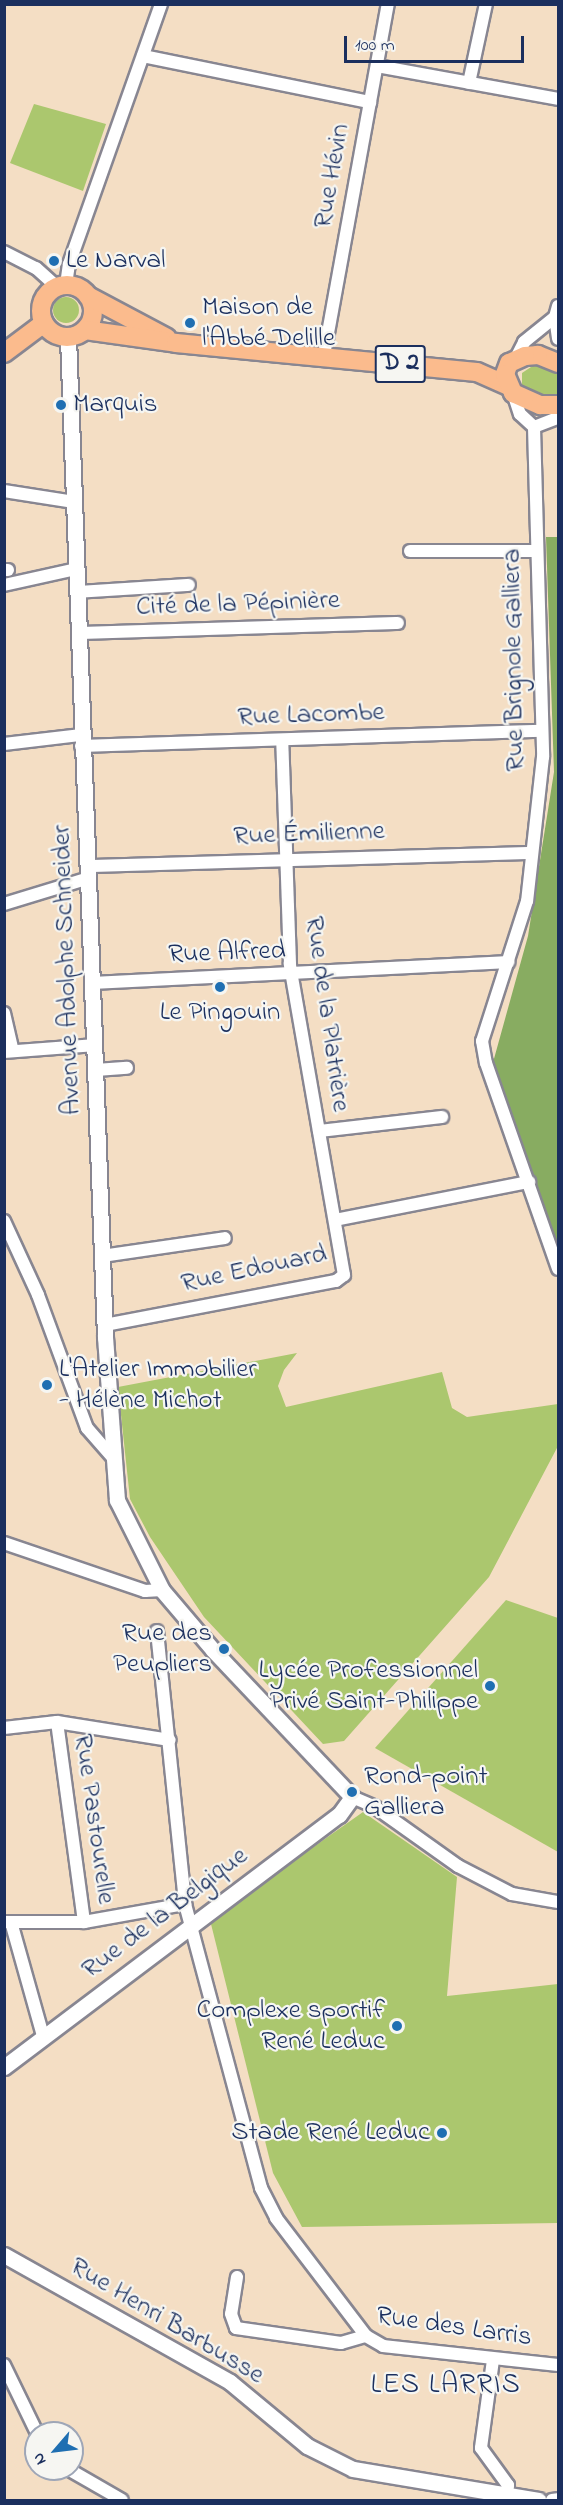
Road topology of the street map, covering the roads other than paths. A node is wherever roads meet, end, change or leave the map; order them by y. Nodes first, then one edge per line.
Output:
1 (161, 4) edge
2 (388, 4) edge
3 (486, 4) edge
4 (143, 56) junction
5 (377, 66) junction
6 (469, 82) junction
7 (558, 99) edge
8 (370, 102) junction
9 (4, 252) edge
10 (62, 286) junction
11 (88, 296) junction
12 (557, 312) edge
13 (44, 323) junction
14 (77, 333) junction
15 (558, 339) edge
16 (176, 343) junction
17 (4, 353) edge
18 (324, 356) junction
19 (512, 361) junction
20 (558, 363) edge
21 (477, 372) junction
22 (511, 390) junction
23 (558, 405) edge
24 (558, 418) edge
25 (534, 427) junction
26 (4, 491) edge
27 (74, 502) junction
28 (410, 550) dead end
29 (537, 551) junction
30 (76, 569) junction
31 (4, 585) edge
32 (189, 585) dead end
33 (77, 592) junction
34 (398, 623) dead end
35 (79, 633) junction
36 (542, 731) junction
37 (81, 740) junction
38 (282, 740) junction
39 (4, 744) edge
40 (530, 853) junction
41 (286, 857) junction
42 (90, 872) junction
43 (4, 904) edge
44 (508, 962) junction
45 (292, 973) junction
46 (93, 983) junction
47 (4, 1013) edge
48 (96, 1045) junction
49 (9, 1051) edge
50 (127, 1068) dead end
51 (96, 1070) junction
52 (442, 1117) dead end
53 (319, 1131) junction
54 (529, 1182) junction
55 (335, 1220) junction
56 (4, 1221) edge
57 (225, 1238) dead end
58 (102, 1256) junction
59 (558, 1269) edge
60 (105, 1325) junction
61 (112, 1457) junction
62 (4, 1543) edge
63 (162, 1590) junction
64 (157, 1631) dead end
65 (57, 1722) junction
66 (4, 1728) edge
67 (170, 1740) junction
68 (352, 1797) junction
69 (558, 1902) edge
70 (185, 1904) junction
71 (8, 1922) edge
72 (84, 1922) junction
73 (191, 1925) junction
74 (44, 2036) junction
75 (4, 2067) edge
76 (4, 2255) edge
77 (237, 2277) dead end
78 (366, 2336) junction
79 (493, 2360) junction
80 (4, 2365) edge
81 (558, 2365) edge
82 (30, 2421) edge
83 (84, 2478) edge
84 (507, 2495) junction
85 (558, 2499) edge
86 (122, 2500) edge
87 (538, 2500) edge
88 (552, 2500) edge

1 - 4 street
2 - 5 street, Rue Hévin
3 - 6 street
4 - 8 street
4 - 10 street
5 - 6 street
5 - 8 street, Rue Hévin
6 - 7 street
8 - 18 street, Rue Hévin
9 - 10 street
10 - 11 main road
10 - 13 main road
11 - 14 main road
11 - 16 main road, D 2
12 - 15 street
12 - 19 street
13 - 14 main road
13 - 17 main road
14 - 16 main road, D 2
14 - 27 street, Avenue Adolphe Schneider
16 - 18 main road, D 2
18 - 21 main road, D 2
19 - 20 main road
19 - 21 main road, D 2
19 - 22 main road
21 - 22 main road, D 2
22 - 23 main road
22 - 25 street
24 - 25 street
25 - 29 street, Rue Brignole Galliera
26 - 27 street
27 - 30 street, Avenue Adolphe Schneider
28 - 29 street
29 - 36 street, Rue Brignole Galliera
30 - 31 street
30 - 33 street, Avenue Adolphe Schneider
32 - 33 street
33 - 35 street, Avenue Adolphe Schneider
34 - 35 street, Cité de la Pépinière
35 - 37 street, Avenue Adolphe Schneider
36 - 38 street, Rue Lacombe
36 - 40 street, Rue Brignole Galliera
37 - 38 street, Rue Lacombe
37 - 39 street, Rue Lacombe
37 - 42 street, Avenue Adolphe Schneider
38 - 41 street, Rue de la Platrière
40 - 41 street, Rue Émilienne
40 - 44 street, Rue Brignole Galliera
41 - 42 street, Rue Émilienne
41 - 45 street, Rue de la Platrière
42 - 43 street, Rue Émilienne
42 - 46 street, Avenue Adolphe Schneider
44 - 45 street, Rue Alfred
44 - 54 street, Rue Brignole Galliera
45 - 46 street, Rue Alfred
45 - 53 street, Rue de la Platrière
46 - 48 street, Avenue Adolphe Schneider
47 - 49 street
48 - 49 street
48 - 51 street, Avenue Adolphe Schneider
50 - 51 street
51 - 58 street, Avenue Adolphe Schneider
52 - 53 street
53 - 55 street, Rue de la Platrière
54 - 55 street, Rue Edouard
54 - 59 street, Rue Brignole Galliera
55 - 60 street, Rue Edouard
56 - 61 street
57 - 58 street
58 - 60 street, Avenue Adolphe Schneider
60 - 61 street, Avenue Adolphe Schneider
61 - 63 street, Avenue Adolphe Schneider
62 - 63 street
63 - 68 street, Avenue Adolphe Schneider
64 - 67 street
65 - 66 street
65 - 67 street
65 - 72 street, Rue Pastourelle
67 - 70 street
68 - 69 street
68 - 73 street, Rue de la Belgique
70 - 72 street
70 - 73 street
71 - 72 street
71 - 74 street
73 - 74 street, Rue de la Belgique
73 - 78 street
74 - 75 street, Rue de la Belgique
76 - 84 street, Rue Henri Barbusse
77 - 78 street, Rue des Larris
78 - 79 street, Rue des Larris
79 - 81 street, Rue des Larris
79 - 84 street
80 - 82 street
83 - 86 street
84 - 87 street, Rue Henri Barbusse
85 - 88 street

